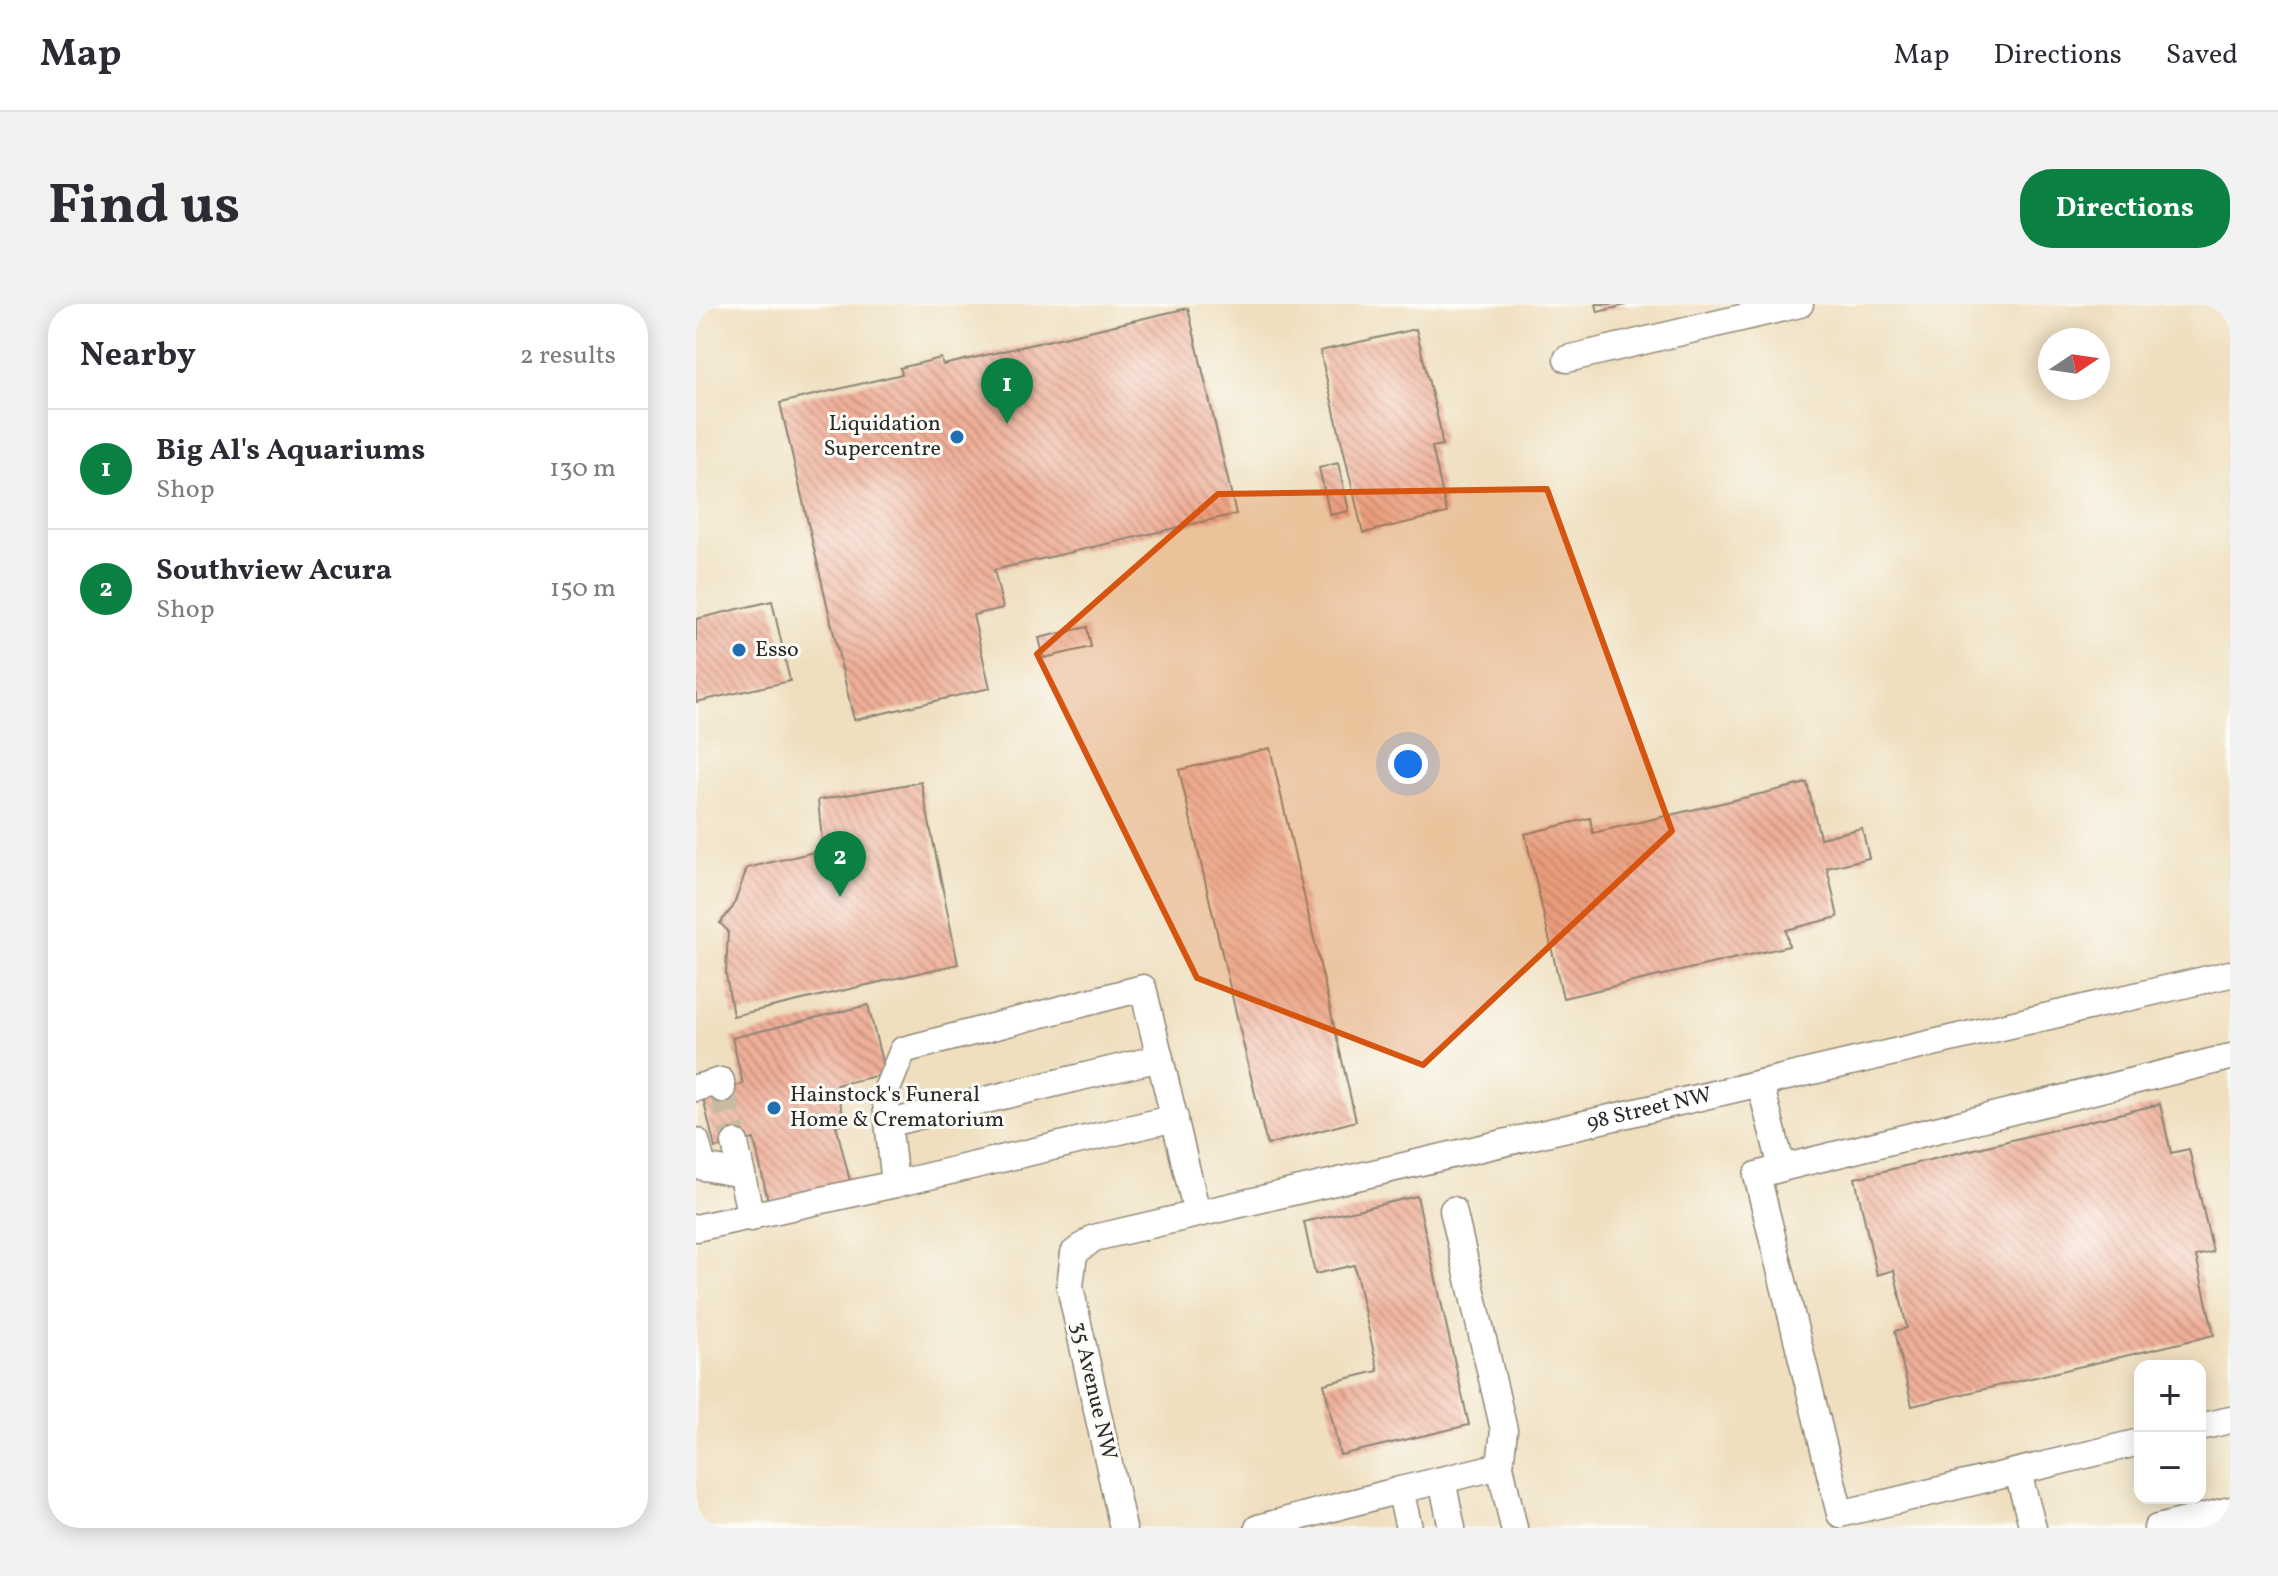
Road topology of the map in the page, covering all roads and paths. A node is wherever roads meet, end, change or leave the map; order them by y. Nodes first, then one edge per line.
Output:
1 (1800, 304) edge
2 (1567, 359) dead end
3 (2230, 974) edge
4 (2230, 1057) edge
5 (1160, 1058) junction
6 (1760, 1083) junction
7 (696, 1088) edge
8 (722, 1089) dead end
9 (1175, 1118) junction
10 (890, 1123) junction
11 (696, 1141) edge
12 (735, 1143) tunnel mouth
13 (1782, 1168) junction
14 (742, 1174) junction
15 (895, 1184) junction
16 (1453, 1210) dead end
17 (1197, 1213) junction
18 (751, 1218) junction
19 (696, 1228) edge
20 (1074, 1253) joint
21 (2230, 1420) edge
22 (2206, 1426) edge
23 (2134, 1444) edge
24 (1500, 1466) junction
25 (2018, 1473) junction
26 (1442, 1480) junction
27 (1400, 1490) junction
28 (2230, 1510) edge
29 (1123, 1528) edge
30 (1258, 1528) edge
31 (1409, 1528) edge
32 (1452, 1528) edge
33 (1514, 1528) edge
34 (2033, 1528) edge
35 (2157, 1528) edge

1 - 2 street
3 - 6 street, 98 Street NW
4 - 13 street
5 - 9 street
5 - 10 street
5 - 10 street
6 - 13 street
6 - 17 street, 98 Street NW
7 - 8 street
9 - 15 street
9 - 17 street
10 - 15 street
11 - 14 street
12 - 14 street
13 - 25 street
14 - 18 street
15 - 18 street
16 - 24 street
17 - 20 street, 98 Street NW
18 - 19 street
20 - 29 street, 35 Avenue NW
21 - 22 street
23 - 25 street
24 - 26 street
24 - 33 street
25 - 34 street
26 - 27 street
26 - 32 street
27 - 30 street
27 - 31 street
28 - 35 street

